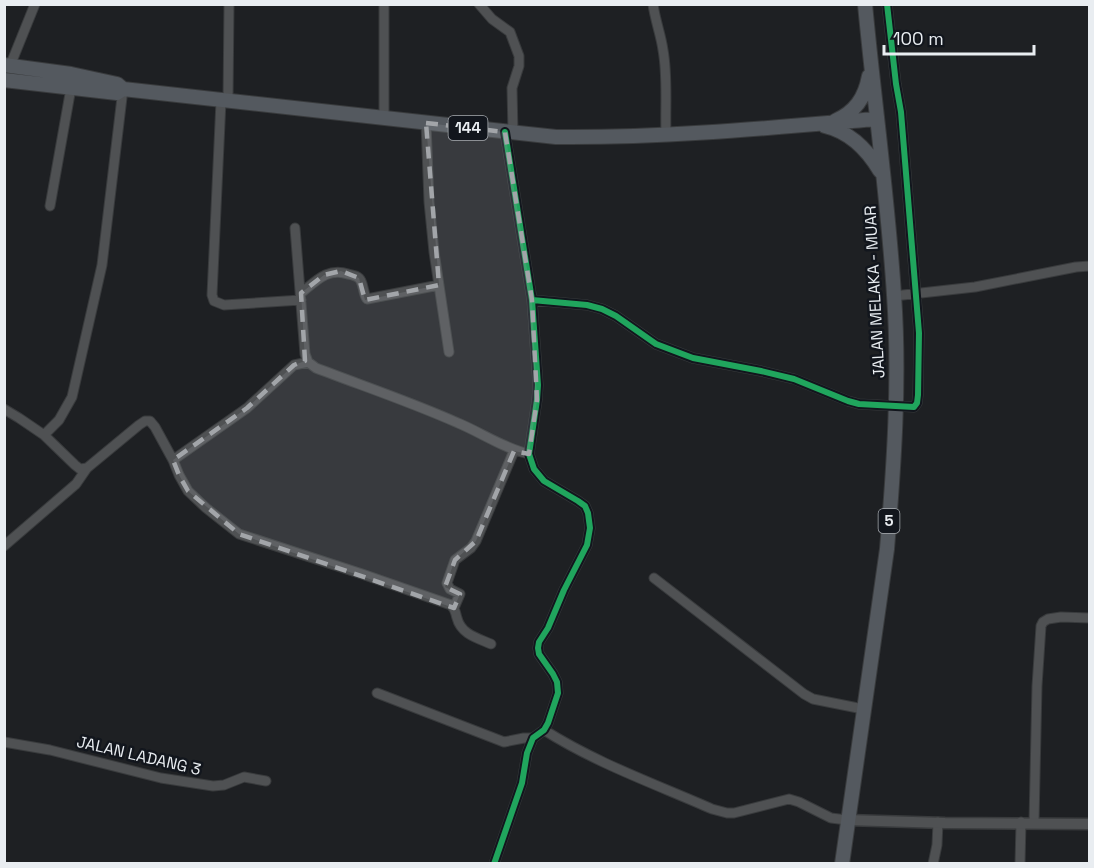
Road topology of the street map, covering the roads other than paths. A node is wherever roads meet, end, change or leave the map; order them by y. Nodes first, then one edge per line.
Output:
1 (35, 4) edge
2 (229, 4) edge
3 (384, 4) edge
4 (479, 4) edge
5 (652, 4) edge
6 (865, 4) edge
7 (887, 4) edge
8 (870, 60) junction
9 (8, 66) edge
10 (4, 80) edge
11 (70, 88) junction
12 (123, 89) junction
13 (224, 101) junction
14 (384, 117) junction
15 (876, 119) junction
16 (426, 123) junction
17 (831, 123) junction
18 (815, 124) junction
19 (509, 133) junction
20 (666, 134) junction
21 (883, 175) junction
22 (50, 206) dead end
23 (295, 228) dead end
24 (1089, 266) edge
25 (439, 285) junction
26 (916, 294) junction
27 (301, 296) junction
28 (894, 296) junction
29 (532, 300) junction
30 (449, 352) dead end
31 (308, 362) junction
32 (896, 405) junction
33 (4, 409) edge
34 (44, 435) junction
35 (514, 451) junction
36 (529, 454) junction
37 (172, 460) junction
38 (87, 468) junction
39 (4, 546) edge
40 (654, 578) dead end
41 (454, 608) junction
42 (1089, 618) edge
43 (491, 644) dead end
44 (377, 693) dead end
45 (863, 709) junction
46 (544, 730) junction
47 (533, 738) junction
48 (4, 742) edge
49 (266, 781) dead end
50 (847, 820) junction
51 (938, 822) junction
52 (1021, 822) junction
53 (1034, 822) junction
54 (1089, 824) edge
55 (494, 864) edge
56 (842, 864) edge
57 (933, 864) edge
58 (1020, 864) edge

1 - 9 street
2 - 13 street
3 - 14 street
4 - 19 street
5 - 20 street
6 - 8 main road, JALAN MELAKA - MUAR / 5
7 - 26 street
8 - 15 main road, JALAN MELAKA - MUAR / 5
8 - 17 main road
9 - 12 main road, 144
10 - 11 main road, 144
11 - 12 main road, 144
11 - 22 street
12 - 13 main road, 144
12 - 34 street
13 - 14 main road, 144
13 - 27 street
14 - 16 main road, 144
15 - 17 main road, 144
15 - 21 main road, JALAN MELAKA - MUAR / 5
16 - 19 main road, 144
16 - 25 street
17 - 18 main road, 144
18 - 20 main road, 144
18 - 21 main road
19 - 20 main road, 144
19 - 29 street
21 - 28 main road, JALAN MELAKA - MUAR / 5
23 - 27 street
24 - 26 street
25 - 27 street
25 - 30 street
26 - 28 street
26 - 32 street
27 - 31 street
28 - 32 main road, JALAN MELAKA - MUAR / 5
29 - 32 street
29 - 36 street
31 - 35 street
31 - 37 street
32 - 45 main road, JALAN MELAKA - MUAR / 5
33 - 34 street
34 - 38 street
35 - 36 street
35 - 41 street
36 - 46 street
37 - 38 street
37 - 41 street
38 - 39 street
40 - 45 street
41 - 43 street
42 - 53 street
44 - 47 street
45 - 50 main road, JALAN MELAKA - MUAR / 5
46 - 47 street
46 - 50 street
47 - 55 street
48 - 49 street, JALAN LADANG 3
50 - 51 street
50 - 56 main road, JALAN MELAKA - MUAR / 5
51 - 52 street
51 - 57 street
52 - 53 street
52 - 58 street
53 - 54 street

